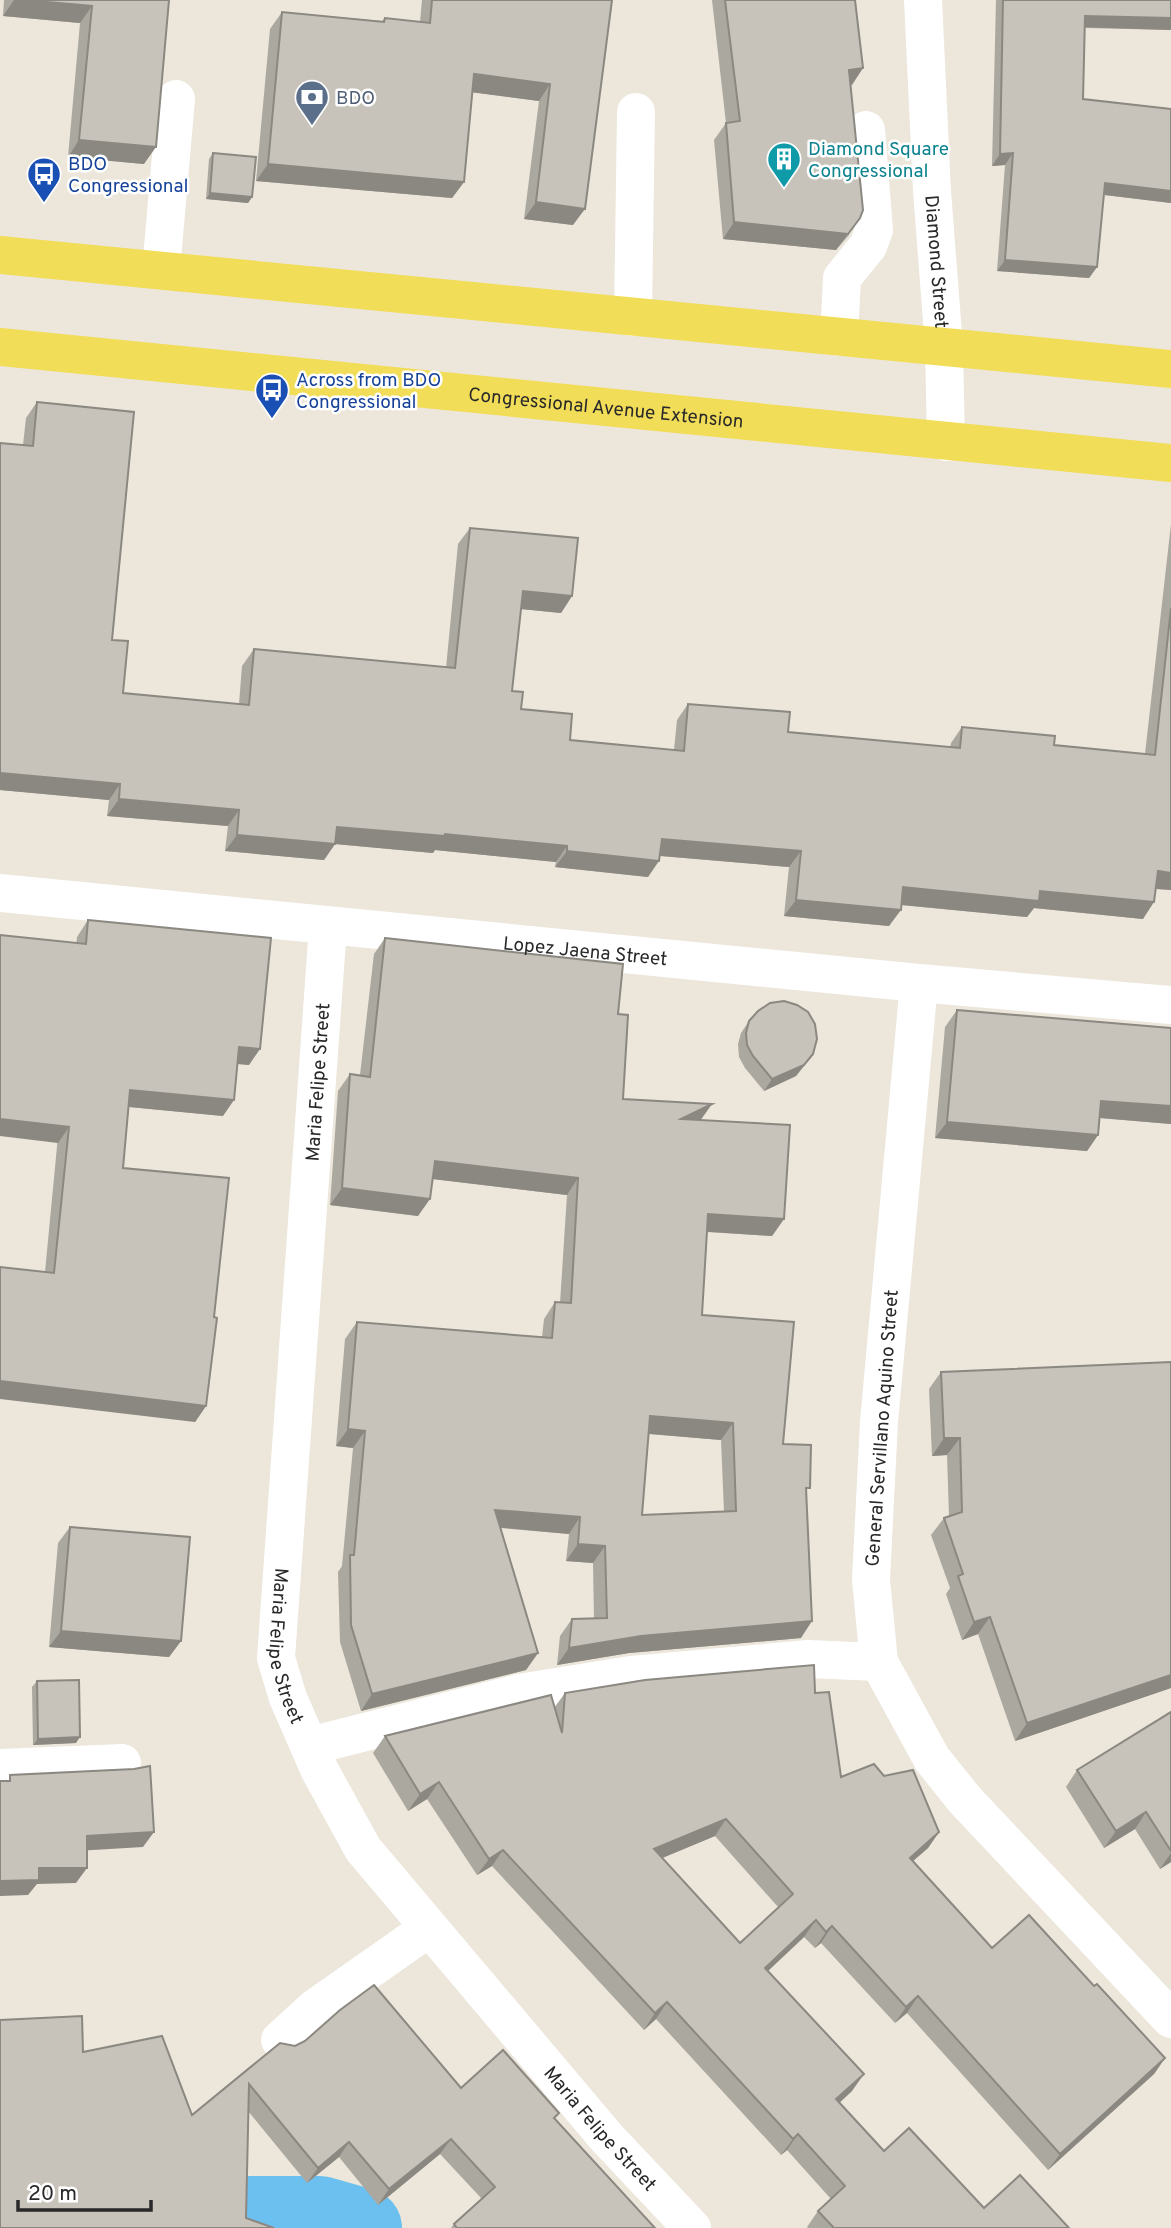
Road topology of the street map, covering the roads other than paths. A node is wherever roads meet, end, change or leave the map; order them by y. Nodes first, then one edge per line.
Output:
1 (923, 0) edge
2 (176, 99) dead end
3 (636, 112) dead end
4 (866, 130) dead end
5 (0, 255) edge
6 (161, 270) junction
7 (633, 317) junction
8 (839, 337) junction
9 (0, 347) edge
10 (943, 347) junction
11 (1171, 369) edge
12 (946, 442) junction
13 (1171, 463) edge
14 (0, 893) edge
15 (328, 926) junction
16 (919, 983) junction
17 (1171, 1005) edge
18 (879, 1662) junction
19 (310, 1746) junction
20 (122, 1763) dead end
21 (0, 1768) edge
22 (429, 1928) junction
23 (1171, 2019) edge
24 (281, 2040) edge
25 (692, 2228) edge

1 - 10 street, Diamond Street
2 - 6 street
3 - 7 street
4 - 8 street
5 - 6 main road
6 - 7 main road
7 - 8 main road
8 - 10 main road
9 - 12 main road, Congressional Avenue Extension
10 - 11 main road
10 - 12 street, Diamond Street
12 - 13 main road, Congressional Avenue Extension
14 - 15 street, Lopez Jaena Street
15 - 16 street, Lopez Jaena Street
15 - 19 street, Maria Felipe Street
16 - 17 street, Lopez Jaena Street
16 - 18 street, General Servillano Aquino Street
18 - 19 street
18 - 23 street, General Servillano Aquino Street
19 - 22 street, Maria Felipe Street
20 - 21 street
22 - 24 street
22 - 25 street, Maria Felipe Street

